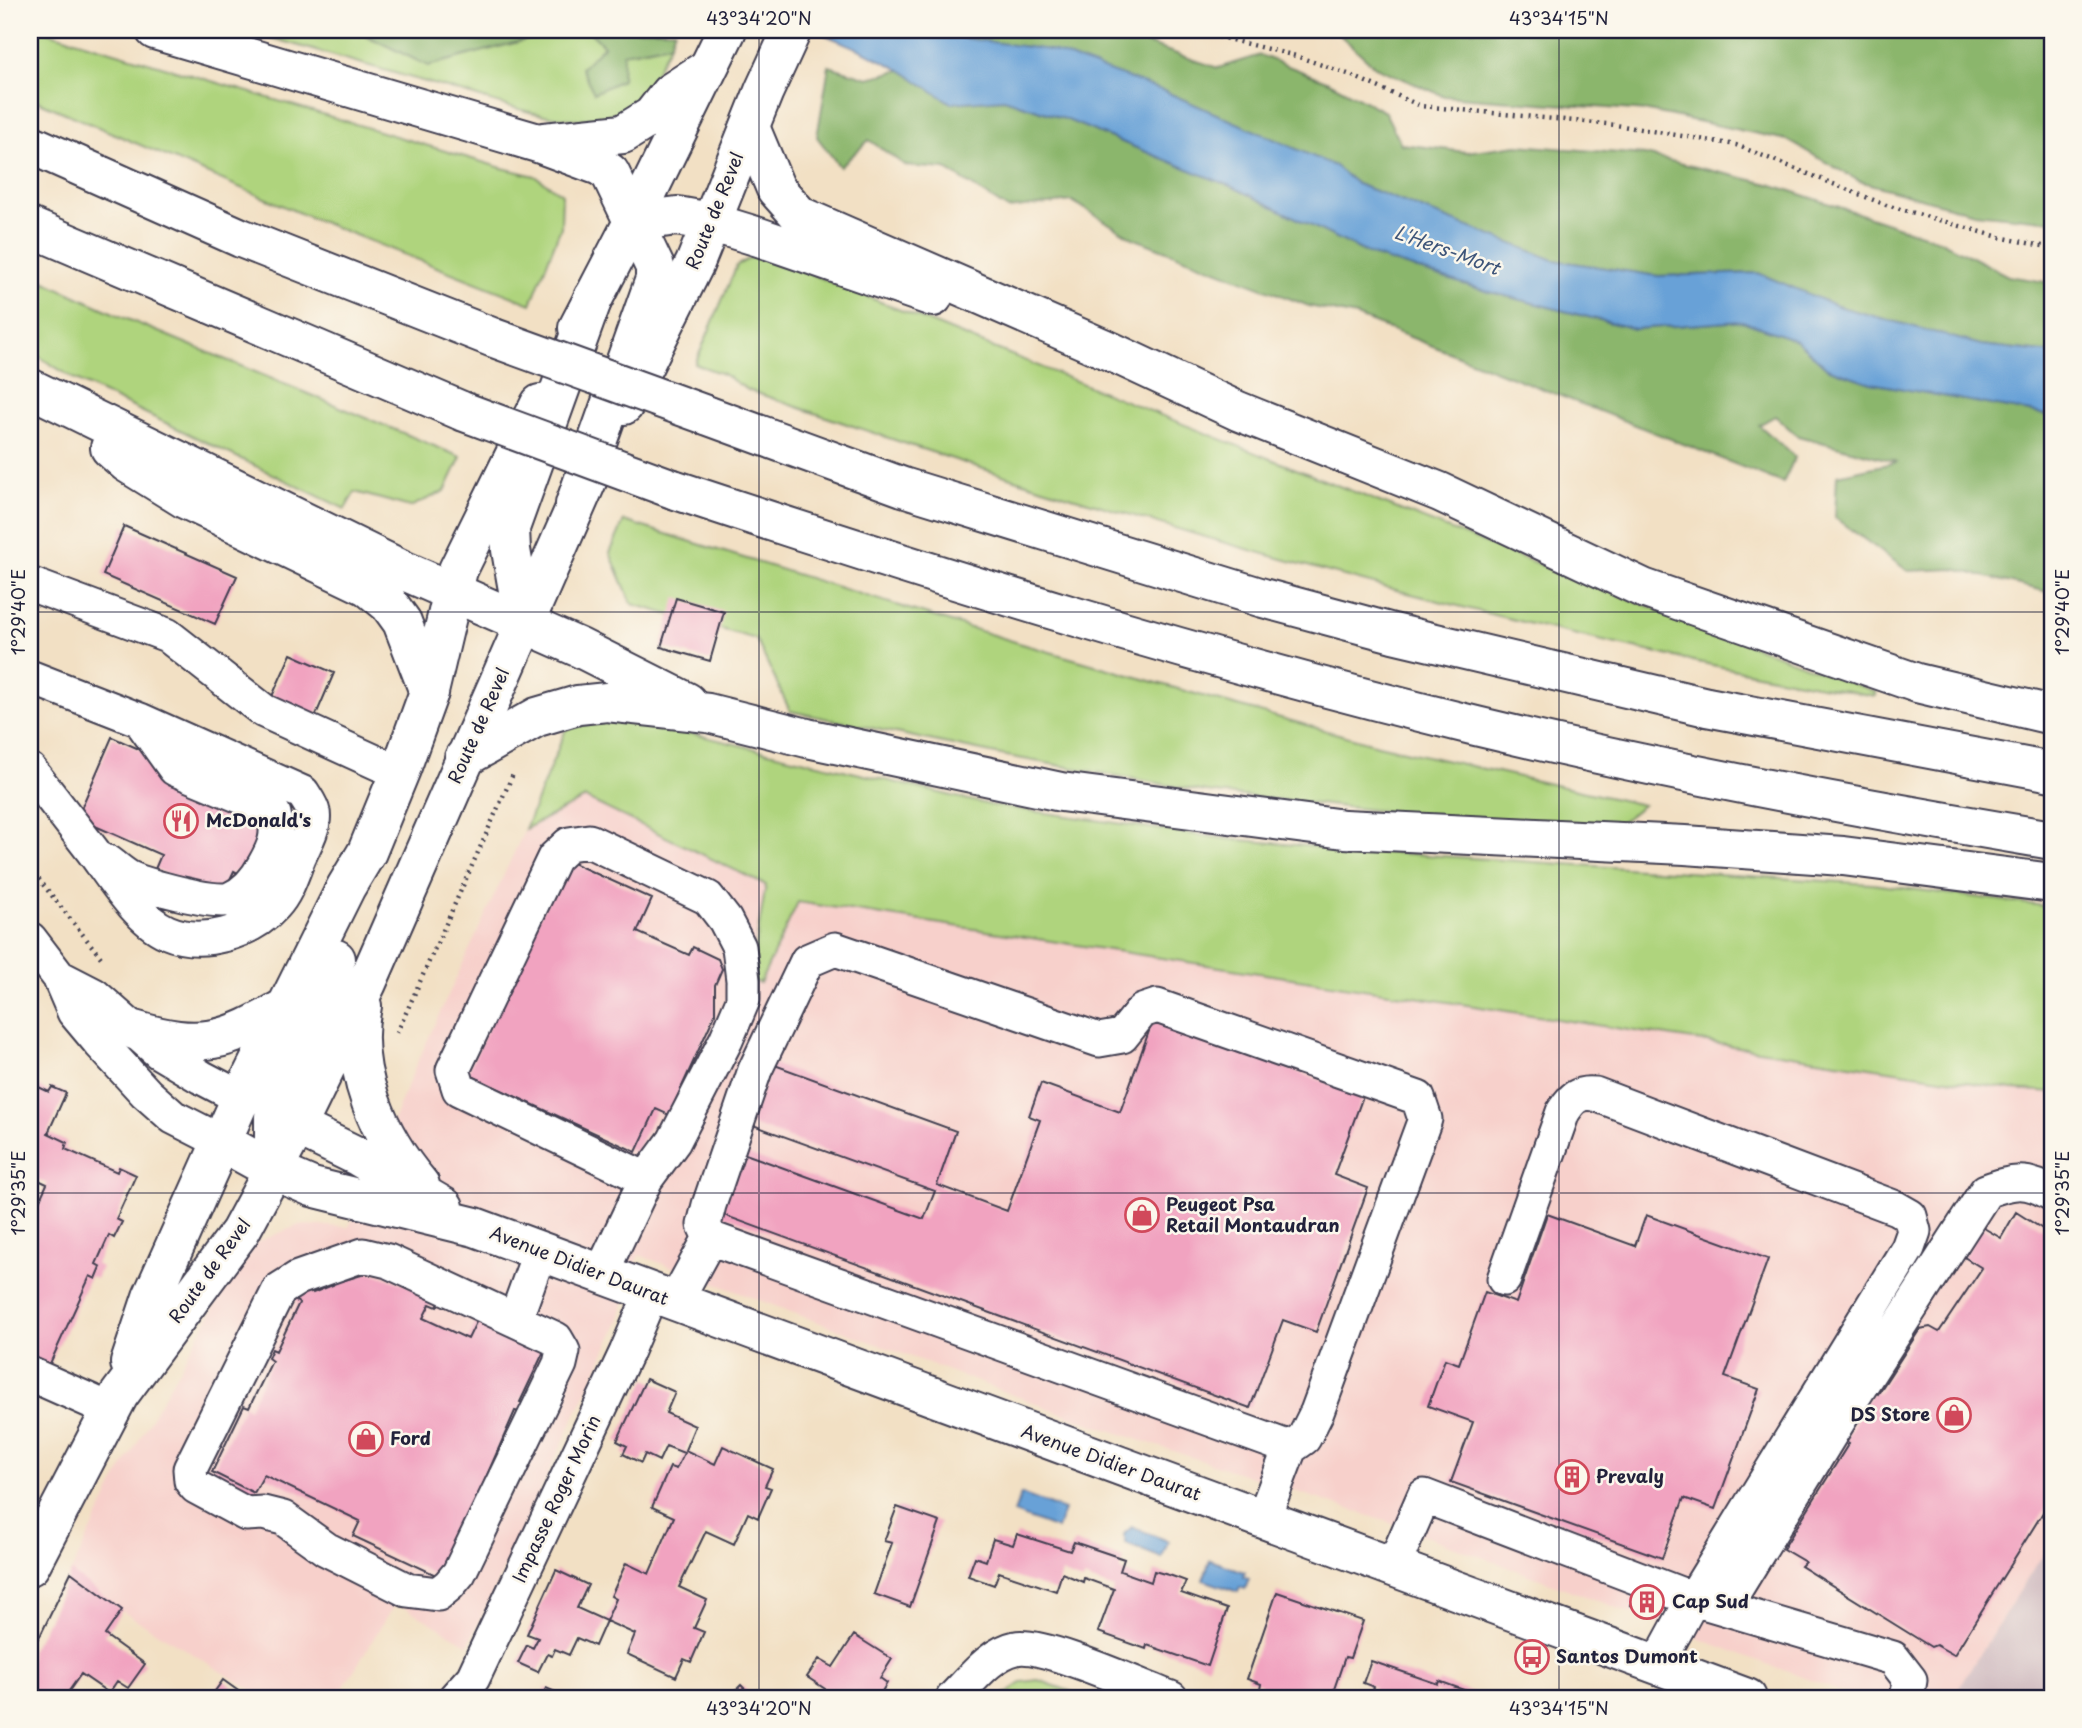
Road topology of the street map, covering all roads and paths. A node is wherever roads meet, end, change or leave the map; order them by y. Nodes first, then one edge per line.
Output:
1 (155, 30) edge
2 (727, 30) edge
3 (792, 30) edge
4 (1191, 30) edge
5 (707, 69) junction
6 (750, 127) junction
7 (538, 143) junction
8 (30, 144) edge
9 (633, 222) junction
10 (710, 222) junction
11 (30, 227) edge
12 (2052, 248) edge
13 (593, 298) junction
14 (1112, 352) junction
15 (30, 388) edge
16 (65, 407) junction
17 (575, 503) junction
18 (30, 584) edge
19 (454, 593) junction
20 (524, 624) junction
21 (30, 677) edge
22 (429, 692) junction
23 (708, 713) junction
24 (2052, 715) edge
25 (141, 720) junction
26 (464, 758) junction
27 (519, 760) dead end
28 (401, 769) junction
29 (30, 770) edge
30 (2052, 772) edge
31 (2052, 840) edge
32 (92, 850) junction
33 (367, 852) junction
34 (30, 868) edge
35 (2052, 883) edge
36 (30, 939) edge
37 (111, 969) dead end
38 (59, 977) junction
39 (367, 983) junction
40 (286, 1007) junction
41 (134, 1030) junction
42 (394, 1040) dead end
43 (241, 1098) junction
44 (286, 1121) junction
45 (246, 1154) junction
46 (646, 1179) junction
47 (2052, 1194) edge
48 (432, 1198) junction
49 (475, 1227) junction
50 (710, 1238) junction
51 (540, 1251) junction
52 (601, 1274) junction
53 (1504, 1279) dead end
54 (663, 1298) junction
55 (514, 1320) junction
56 (30, 1374) edge
57 (115, 1403) junction
58 (1290, 1448) junction
59 (1262, 1519) junction
60 (30, 1566) edge
61 (1393, 1567) junction
62 (1709, 1604) junction
63 (1657, 1665) junction
64 (1730, 1695) edge
65 (455, 1698) edge
66 (953, 1698) edge
67 (1171, 1698) edge
68 (1907, 1698) edge

1 - 7 main road
2 - 5 main road, Route de Revel
3 - 6 main road, Route de Revel
4 - 12 path
5 - 7 main road
5 - 9 main road, Route de Revel
6 - 10 main road, Route de Revel
6 - 14 main road
7 - 9 main road
8 - 30 main road, bridge
9 - 10 main road
9 - 13 main road, Route de Revel
9 - 17 main road
10 - 14 main road
10 - 17 main road, Route de Revel
11 - 31 main road, bridge
13 - 19 main road, Route de Revel
13 - 20 main road
14 - 24 main road
15 - 16 main road
16 - 19 main road
16 - 22 main road
17 - 20 main road, Route de Revel
18 - 28 street
19 - 20 main road
19 - 22 main road, Route de Revel
20 - 23 main road
20 - 26 main road, Route de Revel
21 - 25 street
22 - 28 main road, Route de Revel
23 - 26 main road
23 - 35 main road
25 - 32 street
25 - 32 street
26 - 39 main road, Route de Revel
27 - 42 path
28 - 33 main road, Route de Revel
29 - 32 street
33 - 40 main road, Route de Revel
33 - 44 main road
34 - 37 path
36 - 38 street
38 - 41 street
38 - 45 street
39 - 44 main road, Route de Revel
39 - 48 main road, Avenue Didier Daurat
40 - 41 main road
40 - 43 main road, Route de Revel
41 - 43 street
43 - 44 main road, Avenue Didier Daurat
43 - 45 main road, Route de Revel
44 - 45 main road, Route de Revel
44 - 48 main road, Avenue Didier Daurat
45 - 49 main road, Avenue Didier Daurat
45 - 57 main road, Route de Revel
45 - 57 main road, Route de Revel
46 - 46 street
46 - 52 street
47 - 62 street
48 - 49 main road, Avenue Didier Daurat
49 - 51 main road, Avenue Didier Daurat
50 - 54 street, Impasse Roger Morin
50 - 58 street
50 - 58 street
51 - 52 main road, Avenue Didier Daurat
51 - 55 street
52 - 54 main road, Avenue Didier Daurat
53 - 62 street
54 - 59 main road, Avenue Didier Daurat
54 - 65 street, Impasse Roger Morin
55 - 55 street
56 - 57 street
57 - 60 main road, Route de Revel
58 - 59 street
59 - 61 main road, Avenue Didier Daurat
61 - 62 street
61 - 63 main road, Avenue Didier Daurat
62 - 63 street
62 - 68 street
63 - 64 main road, Avenue Didier Daurat
66 - 67 street

